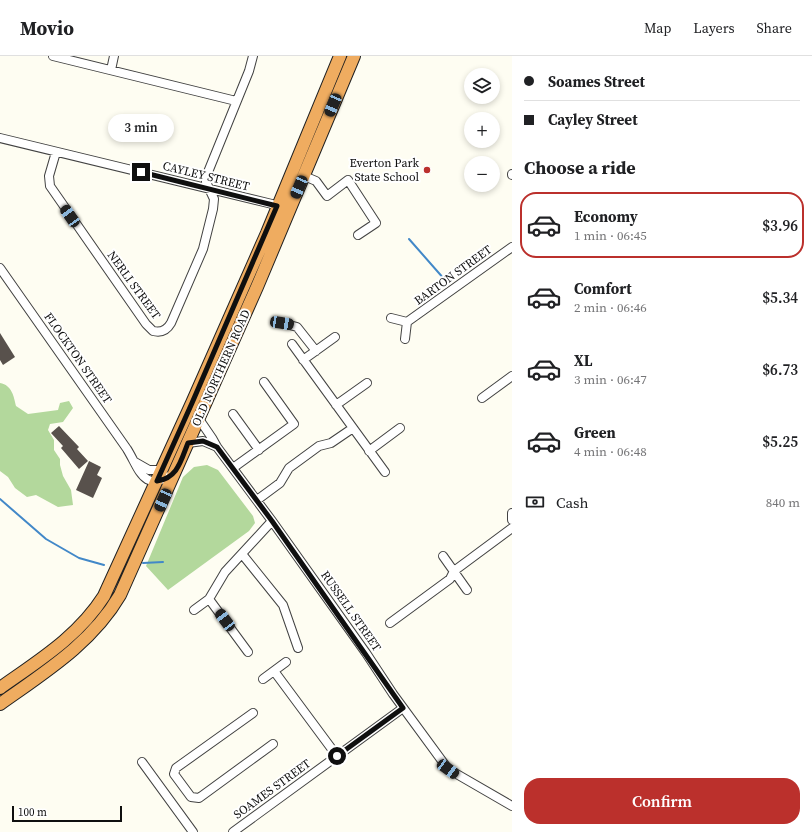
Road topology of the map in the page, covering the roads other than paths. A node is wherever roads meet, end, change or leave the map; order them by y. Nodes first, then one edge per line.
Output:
1 (53, 56) edge
2 (114, 56) edge
3 (252, 56) edge
4 (340, 56) edge
5 (354, 56) edge
6 (111, 70) junction
7 (236, 101) junction
8 (0, 138) edge
9 (56, 152) junction
10 (304, 176) junction
11 (209, 189) junction
12 (277, 206) junction
13 (290, 211) junction
14 (281, 231) junction
15 (266, 233) junction
16 (358, 235) dead end
17 (512, 247) edge
18 (0, 268) edge
19 (391, 318) dead end
20 (407, 322) junction
21 (282, 323) dead end
22 (335, 337) dead end
23 (405, 339) dead end
24 (292, 344) dead end
25 (316, 350) junction
26 (303, 360) junction
27 (512, 376) edge
28 (264, 382) dead end
29 (367, 383) dead end
30 (482, 398) dead end
31 (336, 405) junction
32 (233, 414) dead end
33 (199, 419) junction
34 (353, 428) junction
35 (400, 428) dead end
36 (188, 443) junction
37 (217, 447) junction
38 (259, 450) junction
39 (369, 451) junction
40 (135, 462) junction
41 (233, 468) junction
42 (162, 470) junction
43 (175, 472) junction
44 (385, 472) dead end
45 (157, 481) junction
46 (256, 500) junction
47 (512, 513) edge
48 (512, 520) edge
49 (272, 521) junction
50 (512, 528) edge
51 (242, 554) junction
52 (443, 556) dead end
53 (454, 571) junction
54 (468, 590) dead end
55 (209, 599) junction
56 (194, 610) dead end
57 (390, 622) dead end
58 (298, 648) dead end
59 (248, 652) dead end
60 (286, 662) dead end
61 (274, 671) junction
62 (263, 679) dead end
63 (0, 688) edge
64 (0, 704) edge
65 (403, 708) junction
66 (253, 713) dead end
67 (273, 744) dead end
68 (337, 756) junction
69 (142, 762) dead end
70 (512, 806) edge
71 (193, 832) edge
72 (233, 832) edge

1 - 6 street
2 - 6 street
3 - 7 street
4 - 12 highway, OLD NORTHERN ROAD
5 - 10 highway, OLD NORTHERN ROAD
6 - 7 street
7 - 11 street
8 - 9 street, CAYLEY STREET
9 - 11 street, CAYLEY STREET
9 - 11 street, NERLI STREET
10 - 13 highway, OLD NORTHERN ROAD
10 - 16 street
11 - 12 street, CAYLEY STREET
12 - 13 street, CAYLEY STREET
12 - 15 highway, OLD NORTHERN ROAD
13 - 14 highway, OLD NORTHERN ROAD
14 - 15 highway
14 - 33 highway, OLD NORTHERN ROAD
15 - 42 highway, OLD NORTHERN ROAD
17 - 20 street, BARTON STREET
18 - 40 street, FLOCKTON STREET
19 - 20 street
20 - 23 street
21 - 25 street
22 - 25 street
24 - 26 street
25 - 26 street
26 - 31 street
27 - 30 street
28 - 38 street
29 - 31 street
31 - 34 street
32 - 38 street
33 - 36 highway, OLD NORTHERN ROAD
33 - 37 street, RUSSELL STREET
34 - 39 street
34 - 46 street
35 - 39 street
36 - 37 street
36 - 43 highway, OLD NORTHERN ROAD
37 - 41 street, RUSSELL STREET
38 - 41 street
39 - 44 street
40 - 42 street
40 - 45 street, FLOCKTON STREET
41 - 46 street, RUSSELL STREET
42 - 45 highway, OLD NORTHERN ROAD
43 - 45 street
43 - 64 highway, OLD NORTHERN ROAD
45 - 63 highway, OLD NORTHERN ROAD
46 - 49 street, RUSSELL STREET
47 - 48 street
49 - 51 street
49 - 65 street, RUSSELL STREET
50 - 53 street
51 - 55 street
51 - 58 street
52 - 53 street
53 - 54 street
53 - 57 street
55 - 56 street
55 - 59 street
60 - 61 street
61 - 62 street
61 - 68 street
65 - 68 street, SOAMES STREET
65 - 70 street, RUSSELL STREET
66 - 67 street
68 - 72 street, SOAMES STREET
69 - 71 street

